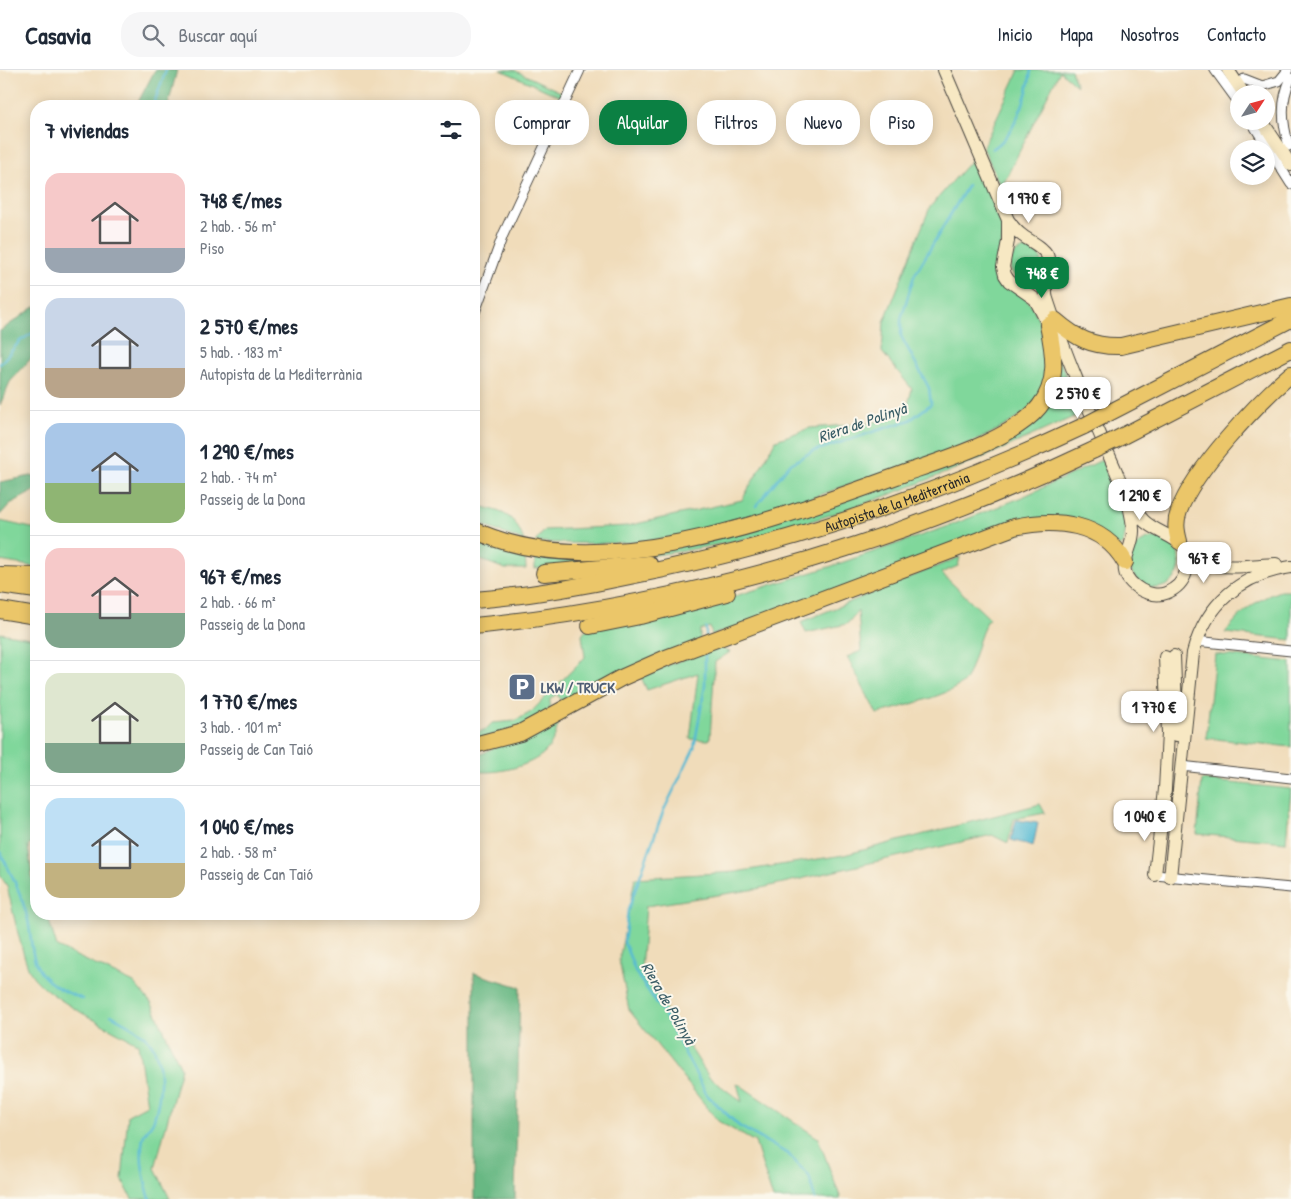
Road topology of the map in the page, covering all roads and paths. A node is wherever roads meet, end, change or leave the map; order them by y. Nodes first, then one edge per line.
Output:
1 (580, 70) edge
2 (944, 70) edge
3 (1215, 70) edge
4 (1228, 70) edge
5 (1288, 70) edge
6 (1241, 74) edge
7 (1291, 78) edge
8 (1238, 85) edge
9 (1248, 85) edge
10 (1230, 91) edge
11 (1275, 126) edge
12 (1257, 130) edge
13 (1268, 130) edge
14 (1290, 148) edge
15 (1291, 165) edge
16 (1291, 184) edge
17 (1008, 220) junction
18 (1036, 244) junction
19 (1004, 259) junction
20 (1047, 276) junction
21 (1022, 288) junction
22 (480, 298) edge
23 (1291, 306) edge
24 (1291, 319) edge
25 (1052, 322) junction
26 (1291, 349) edge
27 (1291, 374) edge
28 (1127, 496) junction
29 (1160, 532) junction
30 (480, 533) edge
31 (1131, 543) junction
32 (1183, 548) junction
33 (713, 559) junction
34 (806, 561) junction
35 (1125, 562) junction
36 (1214, 566) junction
37 (1291, 566) edge
38 (544, 573) dead end
39 (2, 578) edge
40 (30, 578) edge
41 (1183, 580) junction
42 (30, 588) edge
43 (480, 599) edge
44 (0, 610) edge
45 (30, 615) edge
46 (0, 621) edge
47 (30, 625) edge
48 (480, 625) edge
49 (590, 626) dead end
50 (1196, 641) junction
51 (1291, 651) edge
52 (480, 744) edge
53 (1181, 766) junction
54 (1291, 778) edge
55 (1170, 872) junction
56 (1155, 875) joint
57 (1291, 888) edge

1 - 22 street
2 - 17 main road
3 - 10 street
4 - 8 main road
5 - 6 street
6 - 9 main road
7 - 14 street
11 - 14 main road
12 - 16 street
13 - 15 main road
17 - 18 main road
17 - 19 main road
18 - 19 main road
18 - 20 main road
19 - 21 main road
20 - 21 main road
20 - 25 main road
21 - 25 main road
23 - 25 highway
24 - 33 highway, Autopista de la Mediterrània, bridge
25 - 28 main road
25 - 30 highway
26 - 34 highway, Autopista de la Mediterrània, bridge
27 - 32 highway
28 - 29 main road
28 - 31 main road
29 - 31 main road
29 - 32 main road
31 - 35 main road
32 - 36 main road
32 - 41 main road
33 - 38 highway
33 - 43 highway, Autopista de la Mediterrània
34 - 48 highway, Autopista de la Mediterrània
34 - 49 highway
35 - 41 main road
35 - 52 highway
36 - 37 main road
36 - 41 main road
37 - 50 main road
39 - 40 highway
39 - 42 highway
44 - 45 highway
46 - 47 highway
50 - 51 street
50 - 53 main road
53 - 54 street
53 - 55 main road
55 - 56 street
55 - 56 main road
55 - 57 street

